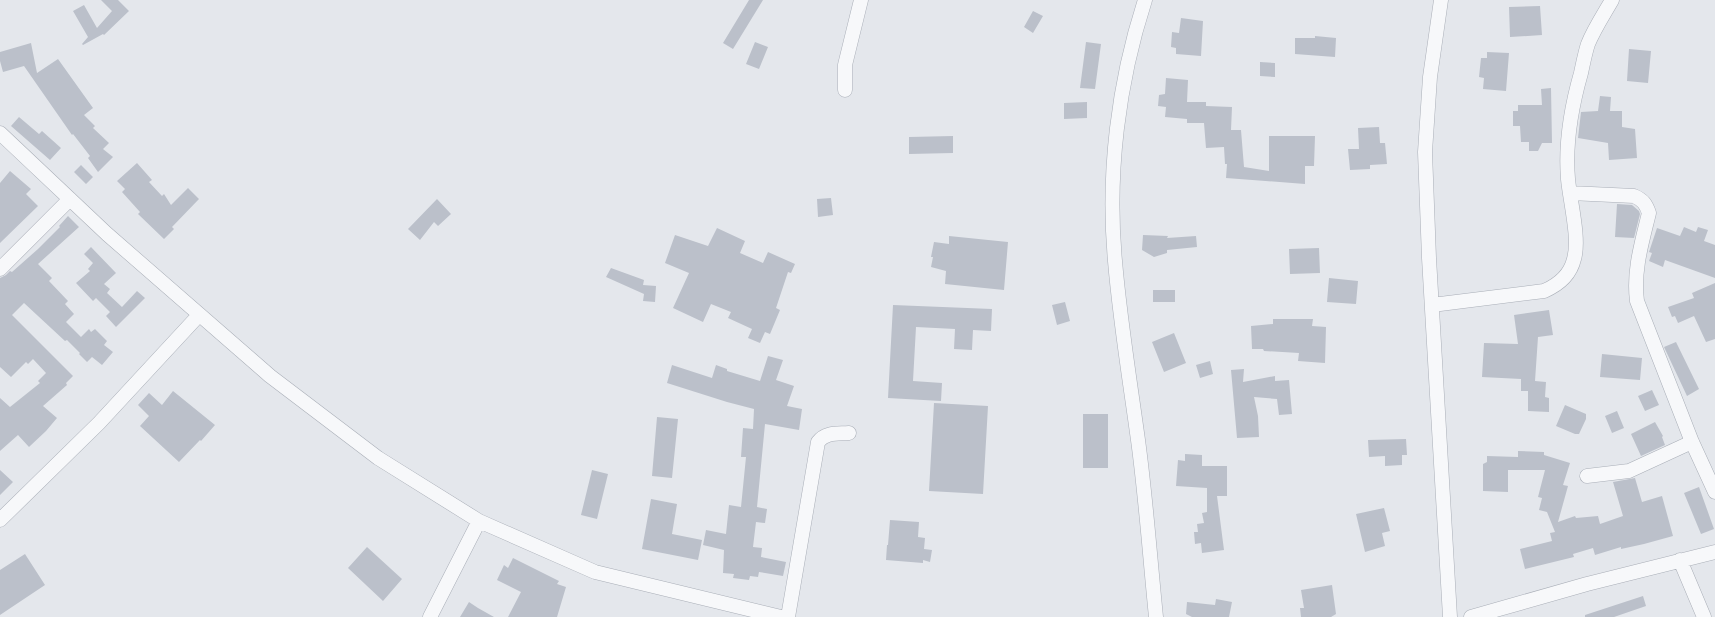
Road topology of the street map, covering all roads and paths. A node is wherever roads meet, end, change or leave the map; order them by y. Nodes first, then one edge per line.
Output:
1 (861, 0) edge
2 (1145, 0) edge
3 (1441, 0) edge
4 (1612, 0) edge
5 (845, 90) dead end
6 (0, 133) edge
7 (1570, 193) junction
8 (70, 199) junction
9 (0, 269) edge
10 (1432, 305) junction
11 (199, 315) junction
12 (849, 433) dead end
13 (1692, 442) junction
14 (1588, 476) dead end
15 (1715, 492) edge
16 (0, 519) edge
17 (479, 521) junction
18 (1715, 552) edge
19 (1680, 560) junction
20 (430, 617) edge
21 (781, 617) edge
22 (1156, 617) edge
23 (1450, 617) edge
24 (1472, 617) edge
25 (1704, 617) edge

1 - 5 street
2 - 22 street
3 - 10 street
4 - 7 street
6 - 8 street
7 - 10 street
7 - 13 street
8 - 9 street
8 - 11 street
10 - 23 street
11 - 16 street
11 - 17 street
12 - 21 street
13 - 14 street
13 - 15 street
17 - 20 street
17 - 21 street
18 - 19 street
19 - 24 street
19 - 25 street

